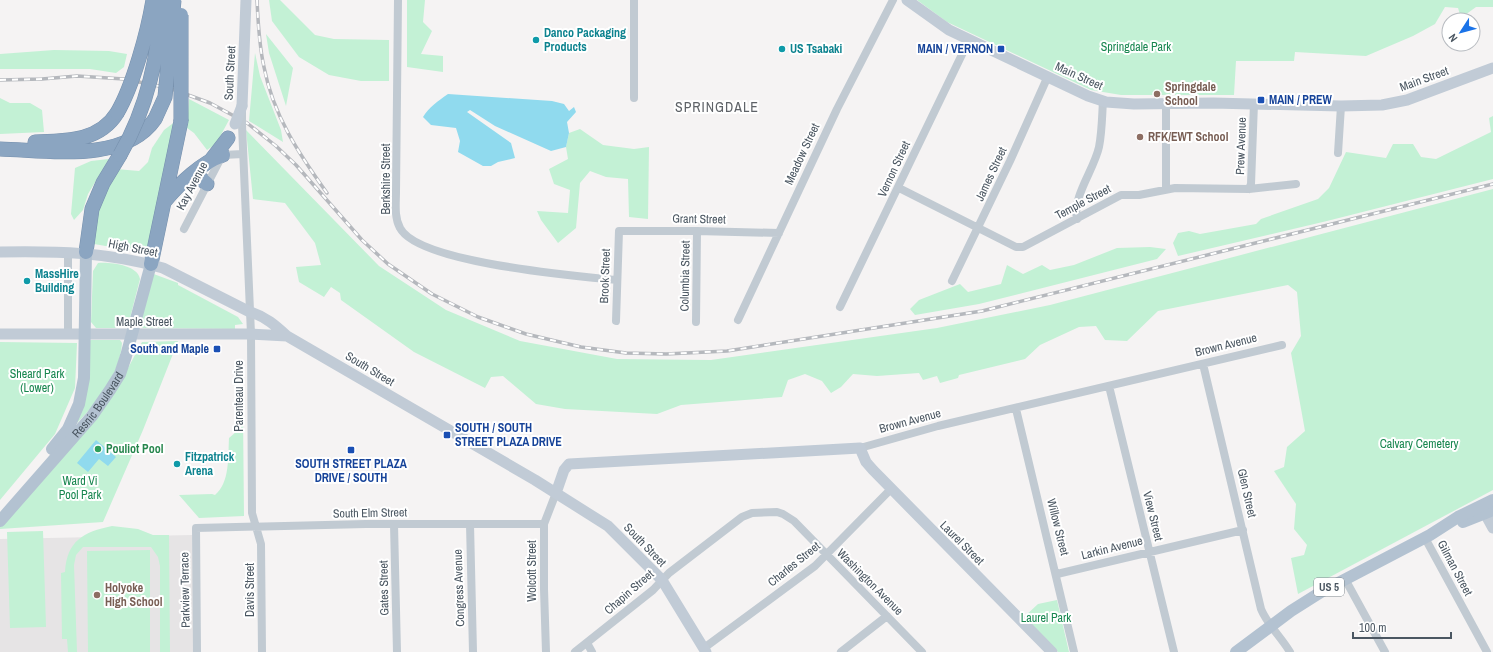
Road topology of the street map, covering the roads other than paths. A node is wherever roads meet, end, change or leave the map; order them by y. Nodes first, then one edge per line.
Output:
1 (153, 0) edge
2 (163, 0) edge
3 (174, 0) edge
4 (181, 0) edge
5 (246, 0) edge
6 (398, 0) edge
7 (634, 0) edge
8 (893, 0) edge
9 (907, 0) edge
10 (969, 40) junction
11 (1493, 68) edge
12 (1048, 76) junction
13 (634, 98) dead end
14 (1103, 100) junction
15 (1166, 103) junction
16 (1254, 103) junction
17 (1340, 106) junction
18 (239, 124) junction
19 (228, 138) joint
20 (0, 144) edge
21 (0, 149) edge
22 (243, 154) junction
23 (1338, 154) dead end
24 (217, 157) junction
25 (191, 176) junction
26 (207, 184) junction
27 (1296, 184) dead end
28 (899, 188) junction
29 (1166, 189) junction
30 (1249, 189) junction
31 (164, 203) junction
32 (1077, 219) junction
33 (978, 228) junction
34 (184, 229) dead end
35 (619, 231) joint
36 (697, 231) junction
37 (779, 233) junction
38 (0, 252) edge
39 (68, 252) junction
40 (86, 252) junction
41 (151, 264) junction
42 (616, 280) junction
43 (952, 281) dead end
44 (840, 307) dead end
45 (250, 312) junction
46 (738, 320) dead end
47 (616, 321) dead end
48 (696, 322) dead end
49 (68, 333) junction
50 (0, 334) edge
51 (84, 334) junction
52 (251, 334) junction
53 (130, 335) junction
54 (287, 336) junction
55 (1282, 345) dead end
56 (1203, 364) junction
57 (1109, 386) junction
58 (1016, 409) junction
59 (860, 448) junction
60 (891, 489) junction
61 (556, 493) junction
62 (1489, 507) edge
63 (0, 509) edge
64 (784, 514) joint
65 (0, 521) edge
66 (394, 524) junction
67 (470, 524) junction
68 (544, 524) junction
69 (196, 528) joint
70 (257, 528) junction
71 (1493, 528) edge
72 (1243, 530) junction
73 (1428, 536) junction
74 (1149, 551) junction
75 (826, 555) junction
76 (1057, 574) junction
77 (1346, 579) junction
78 (662, 580) junction
79 (887, 616) junction
80 (1270, 625) junction
81 (587, 644) junction
82 (705, 650) edge
83 (197, 652) edge
84 (262, 652) edge
85 (397, 652) edge
86 (473, 652) edge
87 (546, 652) edge
88 (575, 652) edge
89 (592, 652) edge
90 (841, 652) edge
91 (922, 652) edge
92 (1052, 652) edge
93 (1074, 652) edge
94 (1174, 652) edge
95 (1236, 652) edge
96 (1290, 652) edge
97 (1385, 652) edge
98 (1487, 652) edge

1 - 20 highway, bridge
2 - 40 highway, bridge
3 - 21 highway, bridge
4 - 31 highway, bridge
5 - 18 main road, South Street, bridge
6 - 42 street, Berkshire Street
7 - 13 street
8 - 37 street, Meadow Street
9 - 10 main road, Main Street
10 - 12 main road, Main Street
10 - 28 street, Vernon Street
11 - 17 main road, Main Street
12 - 14 main road, Main Street
12 - 33 street, James Street
14 - 15 main road, Main Street
14 - 32 street
15 - 16 main road, Main Street
15 - 29 street
16 - 17 main road, Main Street
16 - 30 street, Prew Avenue
17 - 23 street
18 - 19 main road
18 - 22 street
19 - 24 highway
22 - 24 street, Kay Avenue
22 - 45 street
24 - 25 highway
24 - 26 street, Kay Avenue
25 - 26 highway
25 - 31 highway
26 - 34 street, Kay Avenue
27 - 30 street, Temple Street
28 - 33 street, Temple Street
28 - 44 street, Vernon Street
29 - 30 street, Temple Street
29 - 32 street, Temple Street
31 - 41 highway
32 - 33 street, Temple Street
33 - 43 street, James Street
35 - 36 street, Grant Street
35 - 42 street, Brook Street
36 - 37 street, Grant Street
36 - 48 street, Columbia Street
37 - 46 street, Meadow Street
38 - 39 main road, High Street
39 - 40 main road, High Street
39 - 49 street
40 - 41 main road, High Street
40 - 51 main road, Resnic Boulevard
41 - 45 main road, High Street
41 - 53 main road, Resnic Boulevard
42 - 47 street, Brook Street
45 - 52 street, Parenteau Drive
45 - 54 main road, South Street
49 - 50 main road, Maple Street
49 - 51 main road, Maple Street
51 - 53 main road, Maple Street
51 - 63 main road, Resnic Boulevard
52 - 53 main road, Maple Street
52 - 54 main road, Maple Street
52 - 70 street, Parenteau Drive
53 - 65 main road, Resnic Boulevard
54 - 61 main road, South Street
55 - 56 street, Brown Avenue
56 - 57 street, Brown Avenue
56 - 72 street, Glen Street
57 - 58 street, Brown Avenue
57 - 74 street, View Street
58 - 59 street, Brown Avenue
58 - 76 street, Willow Street
59 - 60 main road, Laurel Street
59 - 61 main road, Brown Avenue
60 - 75 street, Charles Street
60 - 92 main road, Laurel Street
61 - 68 street, Wolcott Street
61 - 78 main road, South Street
62 - 71 main road
62 - 73 main road, US 5
64 - 75 street, Washington Avenue
64 - 78 street, Chapin Street
66 - 67 street, South Elm Street
66 - 70 street, South Elm Street
66 - 85 street, Gates Street
67 - 68 street, South Elm Street
67 - 86 street, Congress Avenue
68 - 87 street, Wolcott Street
69 - 70 street, South Elm Street
69 - 83 street, Parkview Terrace
70 - 84 street, Davis Street
72 - 74 street, Larkin Avenue
72 - 80 street, Glen Street
73 - 77 main road, US 5
73 - 98 street, Gilman Street
74 - 76 street, Larkin Avenue
74 - 94 street, View Street
75 - 79 street, Washington Avenue
75 - 82 street, Charles Street
76 - 93 street, Willow Street
77 - 80 main road, US 5
77 - 97 street
78 - 81 street, Chapin Street
78 - 82 main road, South Street
79 - 90 street
79 - 91 street, Washington Avenue
80 - 95 main road, US 5
80 - 96 street, Glen Street
81 - 88 street, Chapin Street
81 - 89 street

